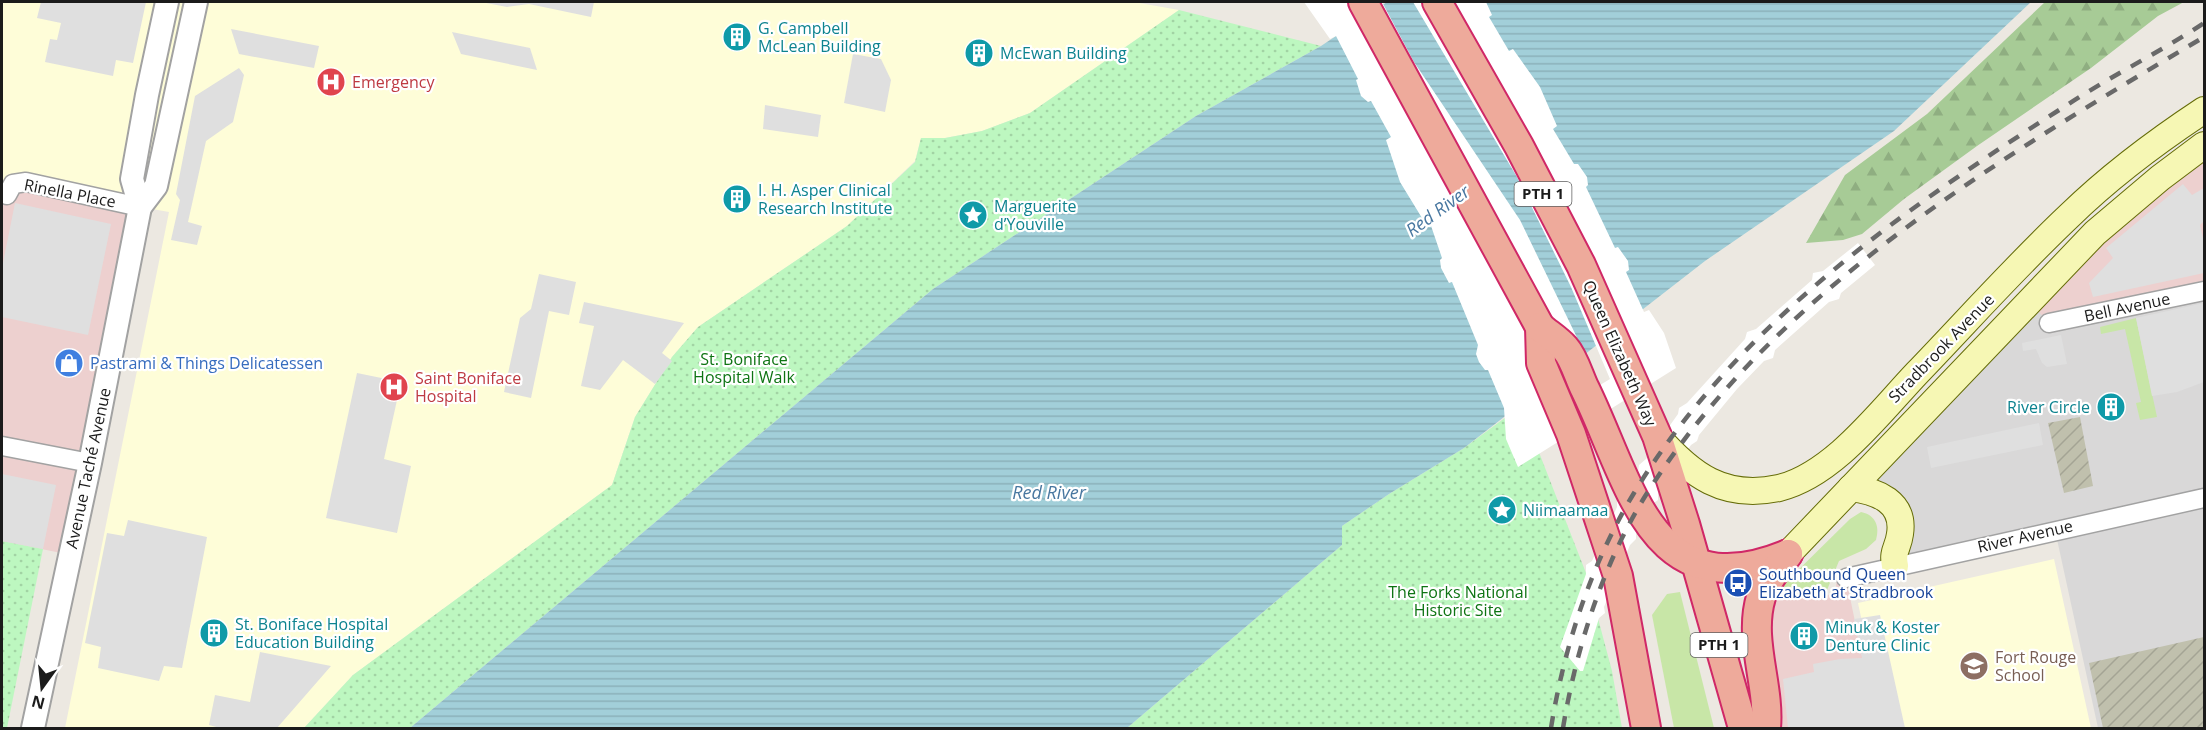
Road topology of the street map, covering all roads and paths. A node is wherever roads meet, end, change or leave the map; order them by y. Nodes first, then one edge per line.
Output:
1 (167, 2) edge
2 (196, 2) edge
3 (1363, 2) edge
4 (1437, 2) edge
5 (2205, 110) edge
6 (2205, 145) edge
7 (7, 195) dead end
8 (140, 207) junction
9 (2205, 291) edge
10 (2049, 323) dead end
11 (1540, 327) junction
12 (1657, 436) junction
13 (2, 446) edge
14 (90, 464) junction
15 (1851, 488) junction
16 (2205, 498) edge
17 (1788, 554) junction
18 (1695, 562) junction
19 (1895, 566) junction
20 (1846, 578) dead end
21 (33, 729) edge
22 (1646, 729) edge
23 (1743, 729) edge
24 (1766, 729) edge

1 - 8 street, Avenue Taché Avenue
2 - 8 street, Avenue Taché Avenue
3 - 11 highway
4 - 12 highway, Queen Elizabeth Way / PTH 1
5 - 12 main road, Stradbrook Avenue
6 - 15 main road, Stradbrook Avenue
7 - 8 street, Rinella Place
8 - 14 street, Avenue Taché Avenue
9 - 10 street, Bell Avenue
11 - 18 highway
11 - 22 highway
12 - 18 highway, Queen Elizabeth Way / PTH 1
13 - 14 street
14 - 21 street, Avenue Taché Avenue
15 - 17 main road, Stradbrook Avenue
15 - 19 main road
16 - 19 street, River Avenue
17 - 18 highway
17 - 24 highway
18 - 23 highway, Queen Elizabeth Way / PTH 1
19 - 20 street, River Avenue

